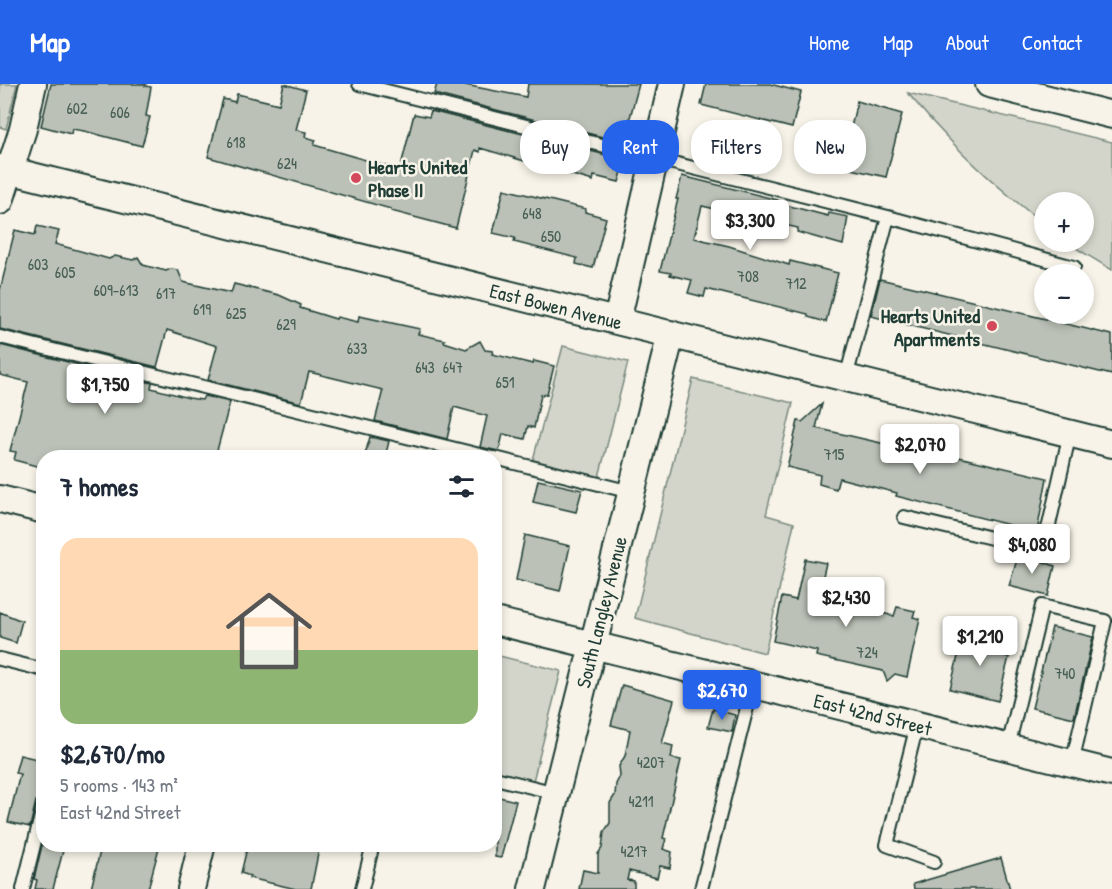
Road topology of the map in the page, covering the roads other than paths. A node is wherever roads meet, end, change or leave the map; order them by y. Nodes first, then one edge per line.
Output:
1 (33, 84) edge
2 (359, 84) edge
3 (672, 84) edge
4 (989, 84) edge
5 (1112, 115) edge
6 (664, 120) edge
7 (602, 145) edge
8 (679, 164) edge
9 (5, 169) edge
10 (651, 174) edge
11 (0, 201) edge
12 (888, 217) junction
13 (1063, 264) edge
14 (617, 321) junction
15 (671, 334) junction
16 (0, 337) edge
17 (846, 378) junction
18 (1070, 434) junction
19 (1112, 444) edge
20 (460, 450) edge
21 (502, 460) edge
22 (631, 492) junction
23 (0, 499) edge
24 (36, 508) edge
25 (904, 517) dead end
26 (502, 623) edge
27 (593, 645) junction
28 (0, 659) edge
29 (36, 668) edge
30 (753, 684) junction
31 (917, 725) junction
32 (1008, 747) junction
33 (1072, 763) junction
34 (1112, 773) edge
35 (502, 780) edge
36 (556, 793) junction
37 (36, 836) edge
38 (200, 852) edge
39 (371, 852) edge
40 (934, 862) dead end
41 (23, 889) edge
42 (191, 889) edge
43 (362, 889) edge
44 (532, 889) edge
45 (701, 889) edge

1 - 9 street
2 - 7 lane
3 - 6 street
4 - 5 street
8 - 12 lane
9 - 11 street
9 - 14 street, East Bowen Avenue
10 - 14 street
12 - 13 lane
12 - 17 lane
14 - 15 street, East Bowen Avenue
15 - 17 street, East Bowen Avenue
15 - 22 street, South Langley Avenue
16 - 20 lane
17 - 18 street, East Bowen Avenue
18 - 19 street, East Bowen Avenue
18 - 25 lane
21 - 22 lane
22 - 27 street, South Langley Avenue
23 - 24 street
26 - 27 street, East 42nd Street
27 - 30 street, East 42nd Street
27 - 36 street, South Langley Avenue
28 - 29 lane
30 - 31 street, East 42nd Street
30 - 45 lane
31 - 32 street, East 42nd Street
31 - 40 lane
32 - 33 street, East 42nd Street
32 - 33 lane
33 - 34 street, East 42nd Street
35 - 36 lane
36 - 44 street, South Langley Avenue
37 - 41 lane
38 - 42 street
39 - 43 lane

